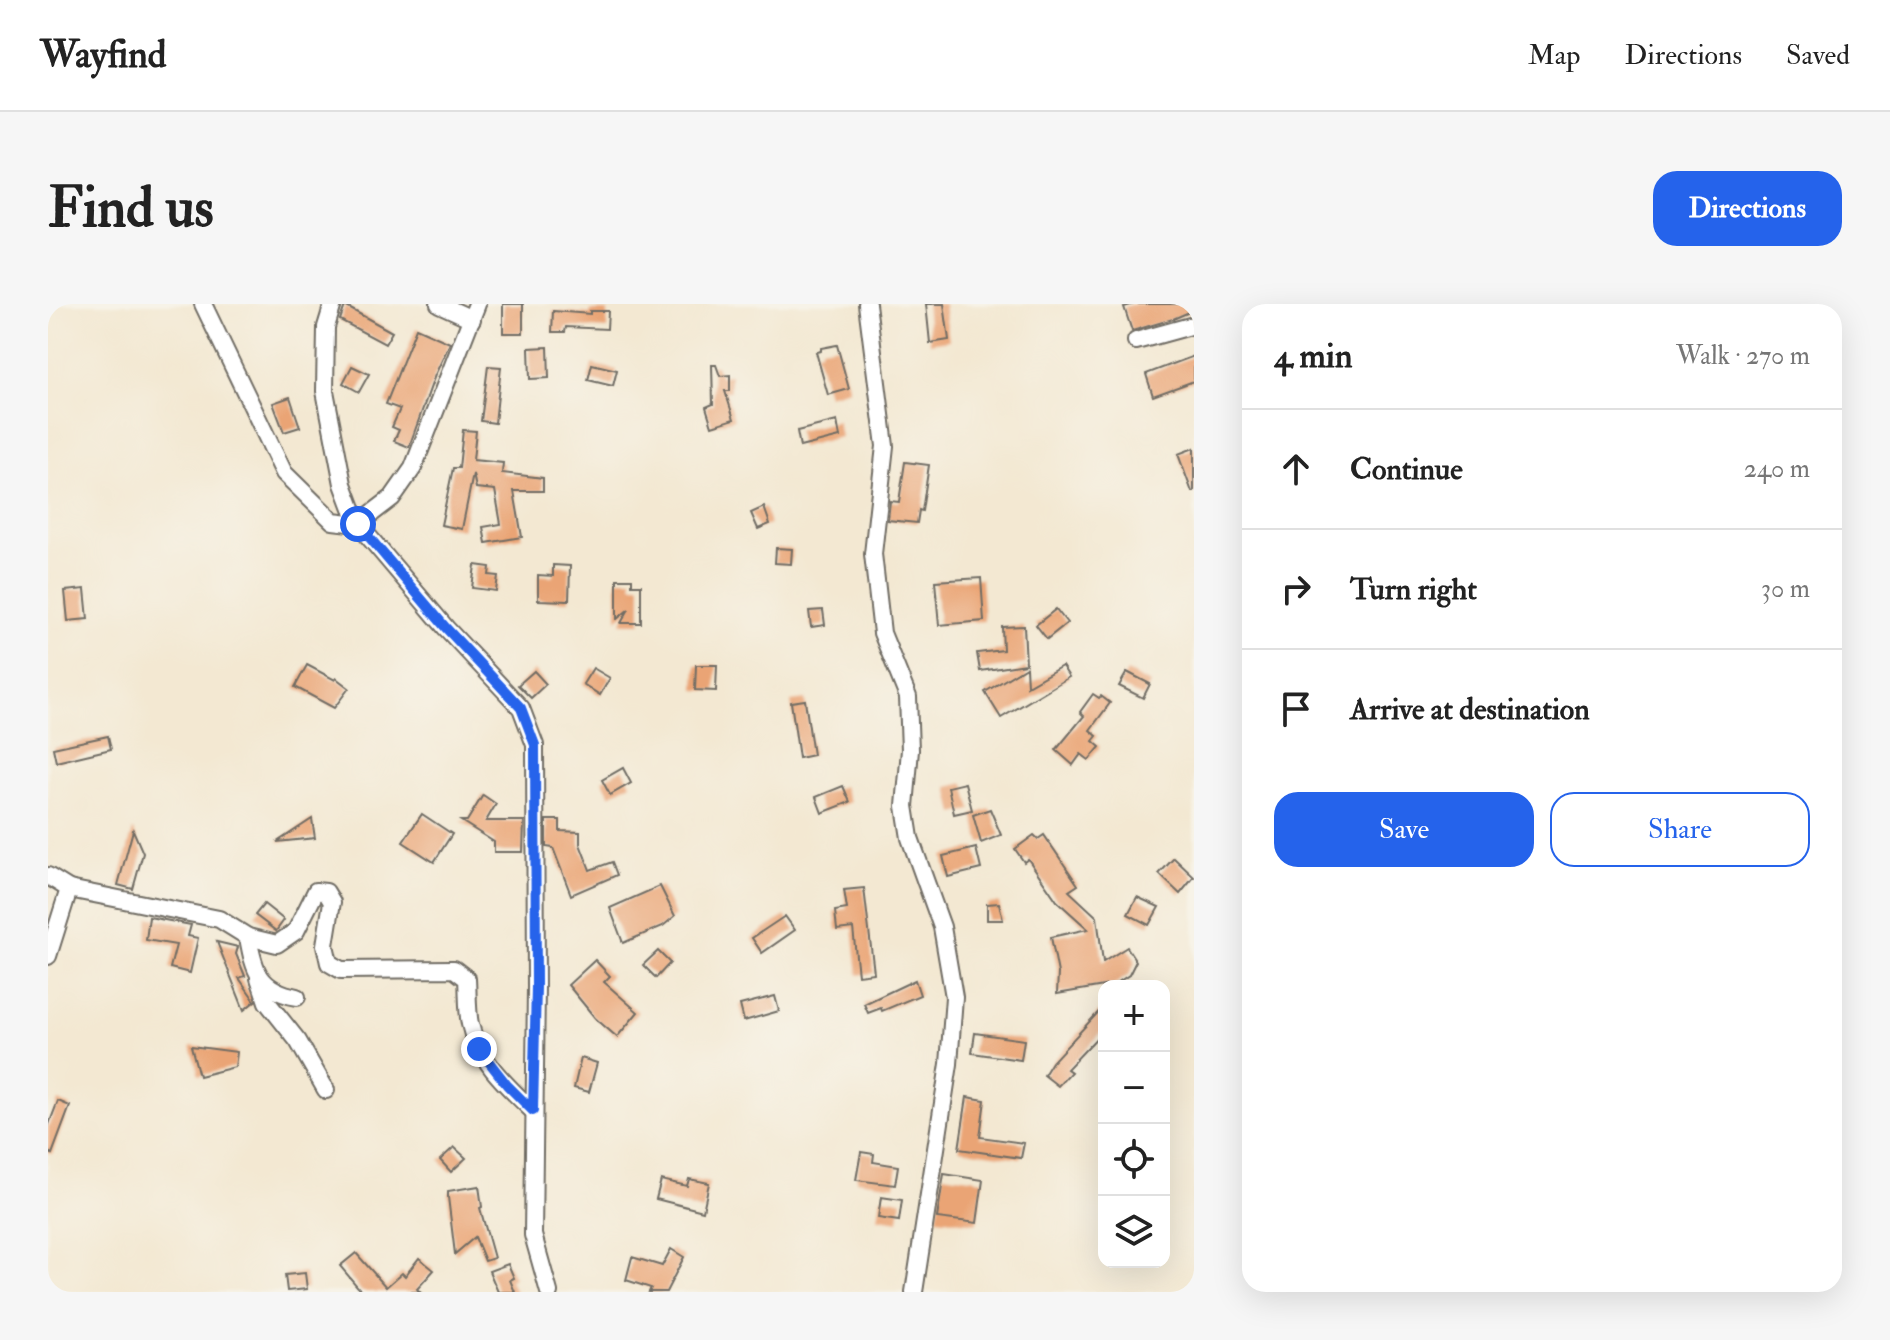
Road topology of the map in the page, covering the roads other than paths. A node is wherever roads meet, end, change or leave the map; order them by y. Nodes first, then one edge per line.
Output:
1 (203, 304) edge
2 (333, 304) edge
3 (439, 304) edge
4 (867, 304) edge
5 (474, 311) edge
6 (1194, 325) edge
7 (1136, 341) dead end
8 (358, 524) junction
9 (48, 876) edge
10 (69, 889) junction
11 (248, 937) junction
12 (48, 956) edge
13 (259, 978) junction
14 (297, 997) dead end
15 (326, 1090) dead end
16 (533, 1111) junction
17 (549, 1292) edge
18 (914, 1292) edge

1 - 8 street
2 - 8 street
3 - 5 street
4 - 18 street
5 - 8 street
6 - 7 street
8 - 16 street
9 - 10 street
10 - 11 street
10 - 12 street
11 - 13 street
11 - 16 street
13 - 14 street
13 - 15 street
16 - 17 street

